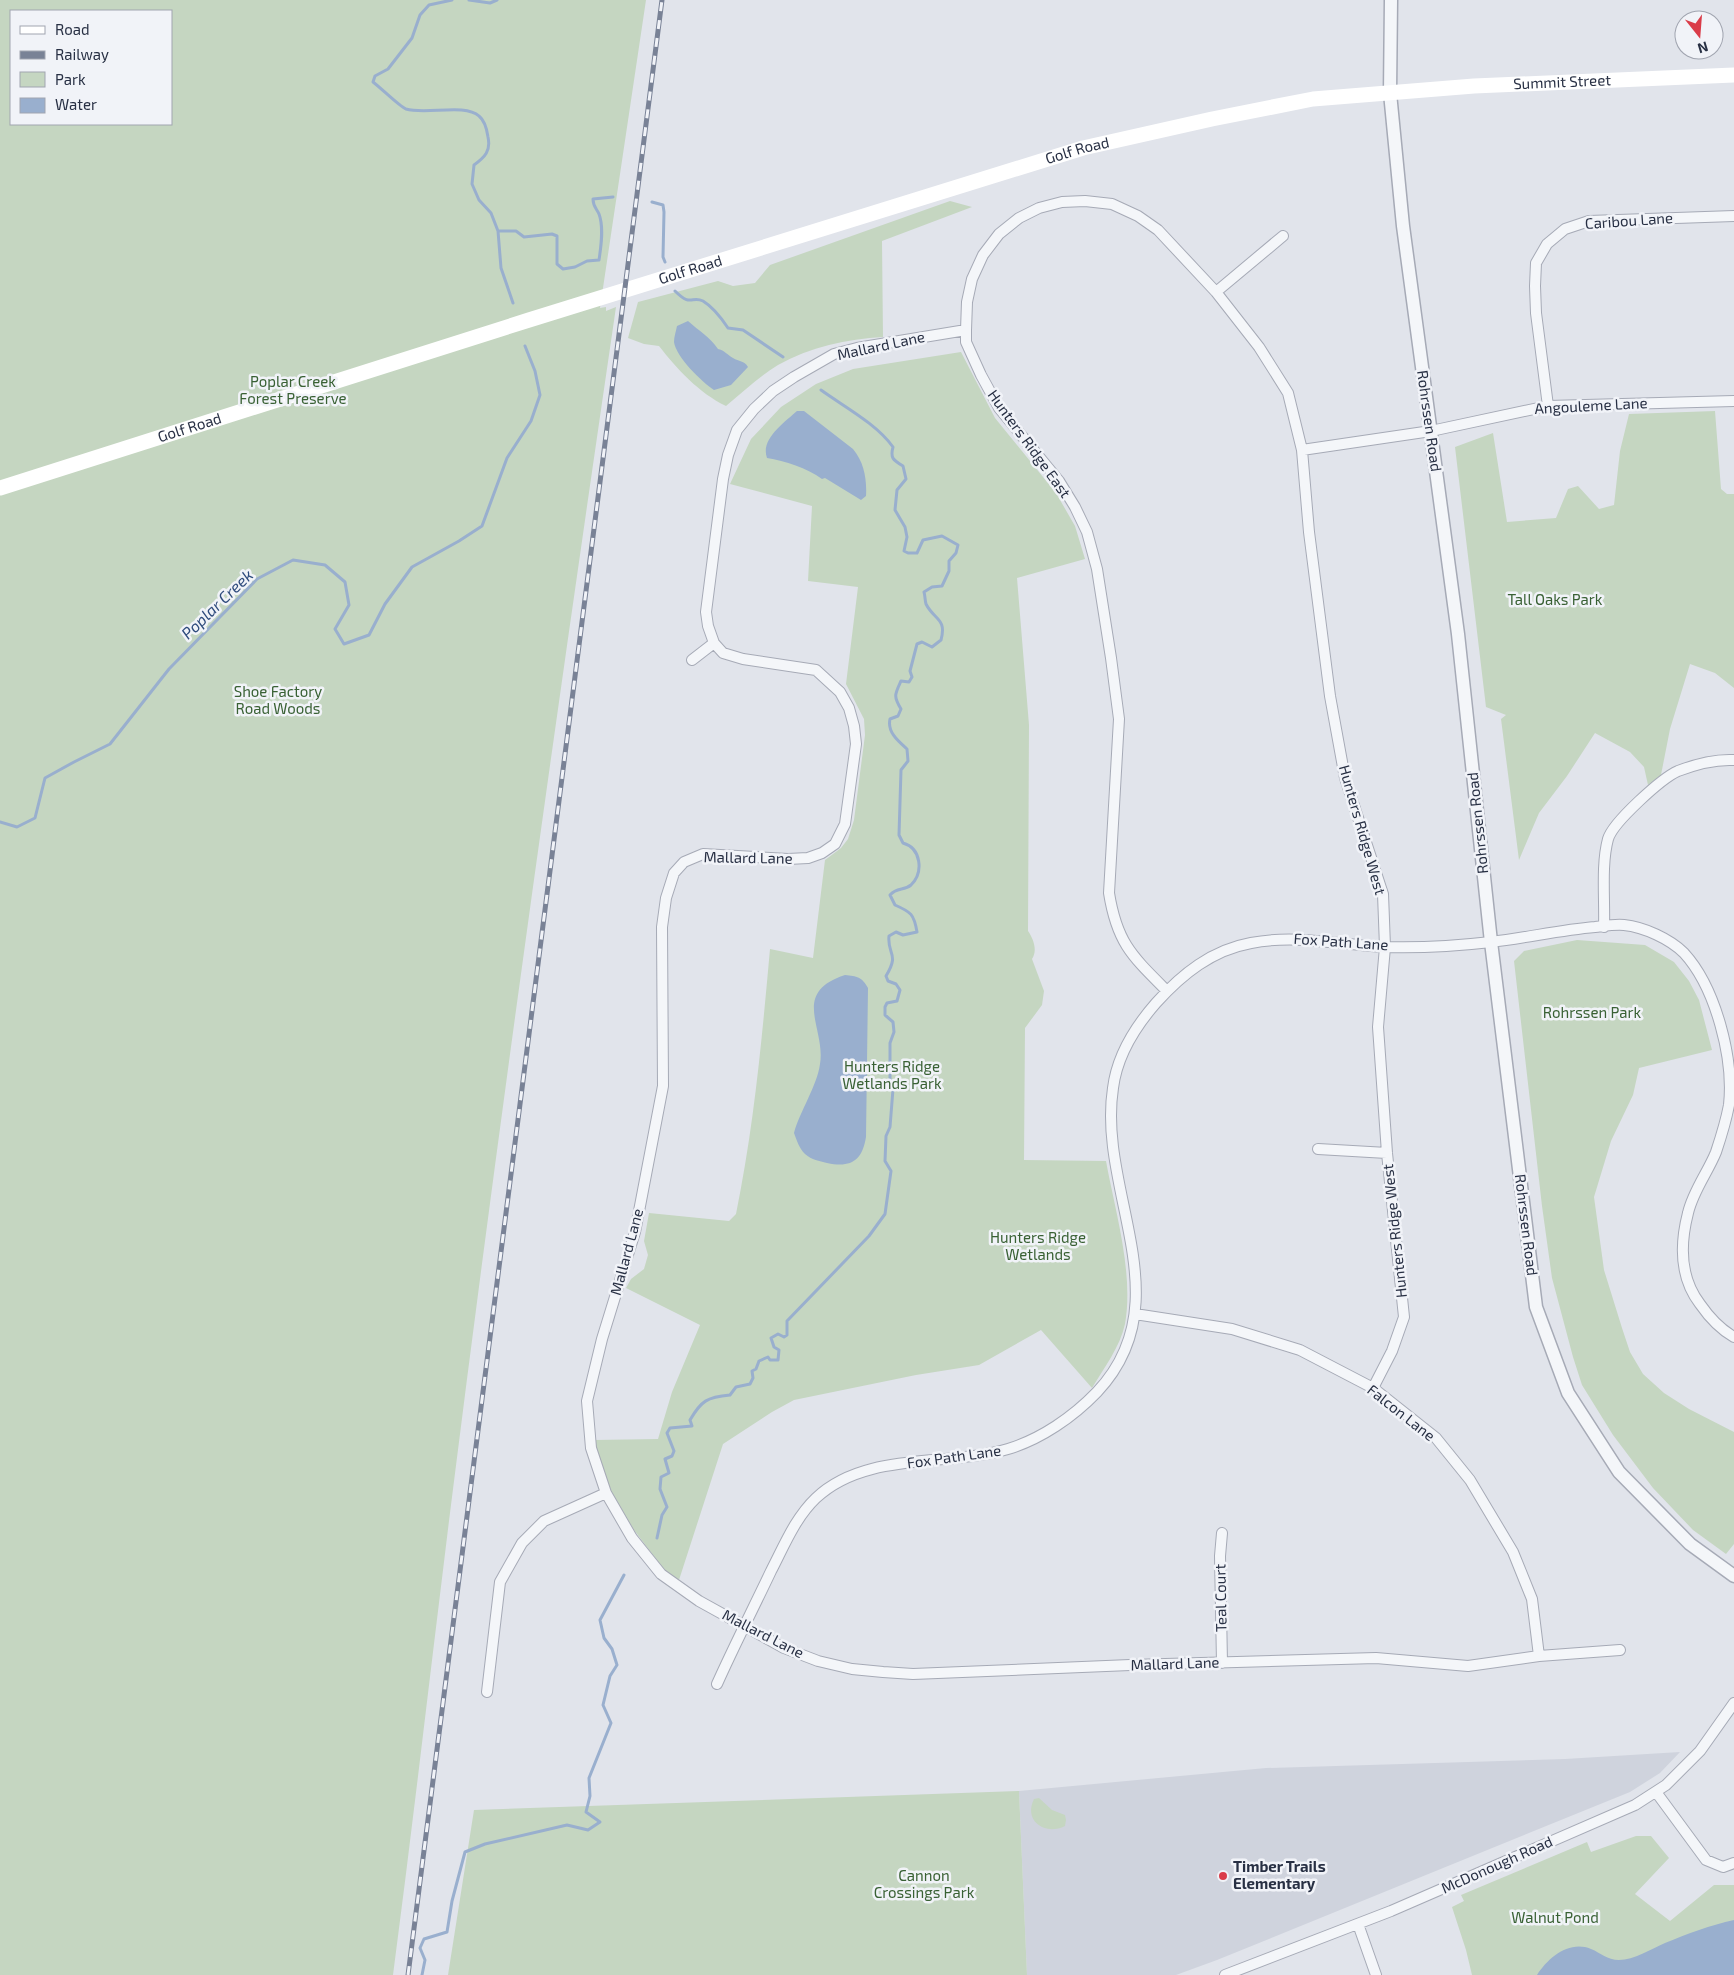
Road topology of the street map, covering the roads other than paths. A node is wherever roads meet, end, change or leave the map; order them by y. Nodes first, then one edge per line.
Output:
1 (1391, 0) edge
2 (1734, 75) edge
3 (1390, 93) junction
4 (1734, 216) edge
5 (1283, 236) dead end
6 (1216, 292) junction
7 (966, 330) junction
8 (1734, 401) edge
9 (1548, 406) junction
10 (1431, 431) junction
11 (1302, 450) junction
12 (0, 488) edge
13 (714, 643) junction
14 (692, 660) dead end
15 (1734, 760) edge
16 (1604, 926) junction
17 (1491, 942) junction
18 (1385, 947) junction
19 (1167, 991) junction
20 (1318, 1149) dead end
21 (1387, 1153) junction
22 (1135, 1314) junction
23 (1734, 1337) edge
24 (1373, 1388) junction
25 (606, 1494) junction
26 (1222, 1533) dead end
27 (1734, 1576) edge
28 (744, 1627) junction
29 (1620, 1650) dead end
30 (1539, 1656) junction
31 (1222, 1663) junction
32 (717, 1684) dead end
33 (487, 1692) dead end
34 (1734, 1703) edge
35 (1656, 1792) junction
36 (1734, 1863) edge
37 (1358, 1924) junction
38 (1224, 1975) edge
39 (1376, 1975) edge

1 - 3 street, Rohrssen Road
2 - 3 main road, Summit Street
3 - 10 street, Rohrssen Road
3 - 12 main road, Golf Road
4 - 9 street, Caribou Lane
5 - 6 street
6 - 7 street, Hunters Ridge East
6 - 11 street, Hunters Ridge West
7 - 13 street, Mallard Lane
7 - 19 street, Hunters Ridge East
8 - 9 street, Angouleme Lane
9 - 10 street, Angouleme Lane
10 - 11 street, Angouleme Lane
10 - 17 street, Rohrssen Road
11 - 18 street, Hunters Ridge West
13 - 14 street
13 - 25 street, Mallard Lane
15 - 16 street
16 - 17 street, Fox Path Lane
16 - 23 street, Fox Path Lane
17 - 18 street, Fox Path Lane
17 - 27 street, Rohrssen Road
18 - 19 street, Fox Path Lane
18 - 21 street, Hunters Ridge West
19 - 22 street, Fox Path Lane
20 - 21 street
21 - 24 street, Hunters Ridge West
22 - 24 street, Falcon Lane
22 - 28 street, Fox Path Lane
24 - 30 street, Falcon Lane
25 - 28 street, Mallard Lane
25 - 33 street
26 - 31 street, Teal Court
28 - 31 street, Mallard Lane
28 - 32 street, Fox Path Lane
29 - 30 street, Mallard Lane
30 - 31 street, Mallard Lane
34 - 35 street, McDonough Road
35 - 36 street
35 - 37 street, McDonough Road
37 - 38 street, McDonough Road
37 - 39 street

